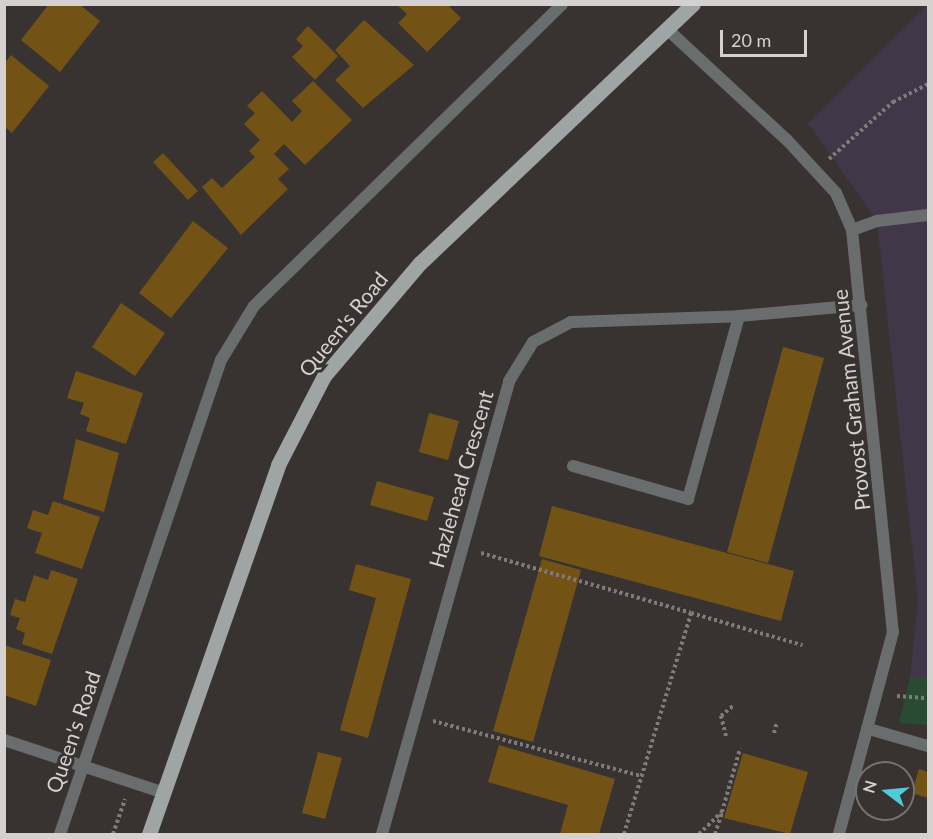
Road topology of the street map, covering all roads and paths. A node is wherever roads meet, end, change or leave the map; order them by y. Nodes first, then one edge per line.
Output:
1 (562, 4) edge
2 (693, 4) edge
3 (667, 29) junction
4 (928, 84) edge
5 (815, 171) junction
6 (928, 215) edge
7 (852, 230) junction
8 (862, 304) junction
9 (739, 316) junction
10 (573, 466) dead end
11 (462, 548) junction
12 (691, 613) junction
13 (802, 645) dead end
14 (879, 696) junction
15 (928, 698) edge
16 (734, 705) dead end
17 (415, 716) junction
18 (777, 722) dead end
19 (869, 729) junction
20 (774, 733) dead end
21 (726, 736) dead end
22 (4, 740) edge
23 (928, 746) edge
24 (740, 749) dead end
25 (84, 766) junction
26 (641, 776) junction
27 (131, 782) junction
28 (164, 793) junction
29 (722, 812) junction
30 (60, 834) edge
31 (113, 834) edge
32 (149, 834) edge
33 (382, 834) edge
34 (624, 834) edge
35 (699, 834) edge
36 (715, 834) edge
37 (839, 834) edge

1 - 25 street, Queen's Road
2 - 3 main road, Queen's Road
3 - 5 street, Provost Graham Avenue
3 - 28 main road, Queen's Road
4 - 5 path
5 - 7 street, Provost Graham Avenue
6 - 7 street
7 - 8 street, Provost Graham Avenue
8 - 9 street, Hazlehead Crescent
8 - 14 street, Provost Graham Avenue
9 - 10 street
9 - 11 street, Hazlehead Crescent
11 - 12 path
11 - 17 street, Hazlehead Crescent
12 - 13 path
12 - 26 path
14 - 15 path
14 - 19 street, Provost Graham Avenue
16 - 21 path
17 - 26 path
17 - 33 street, Hazlehead Crescent
18 - 20 path
19 - 23 street
19 - 37 street, Provost Graham Avenue
22 - 25 street
24 - 29 path
25 - 27 street
25 - 30 street, Queen's Road
26 - 34 path
27 - 28 street
27 - 31 path
28 - 32 main road, Queen's Road
29 - 35 path
29 - 36 path

